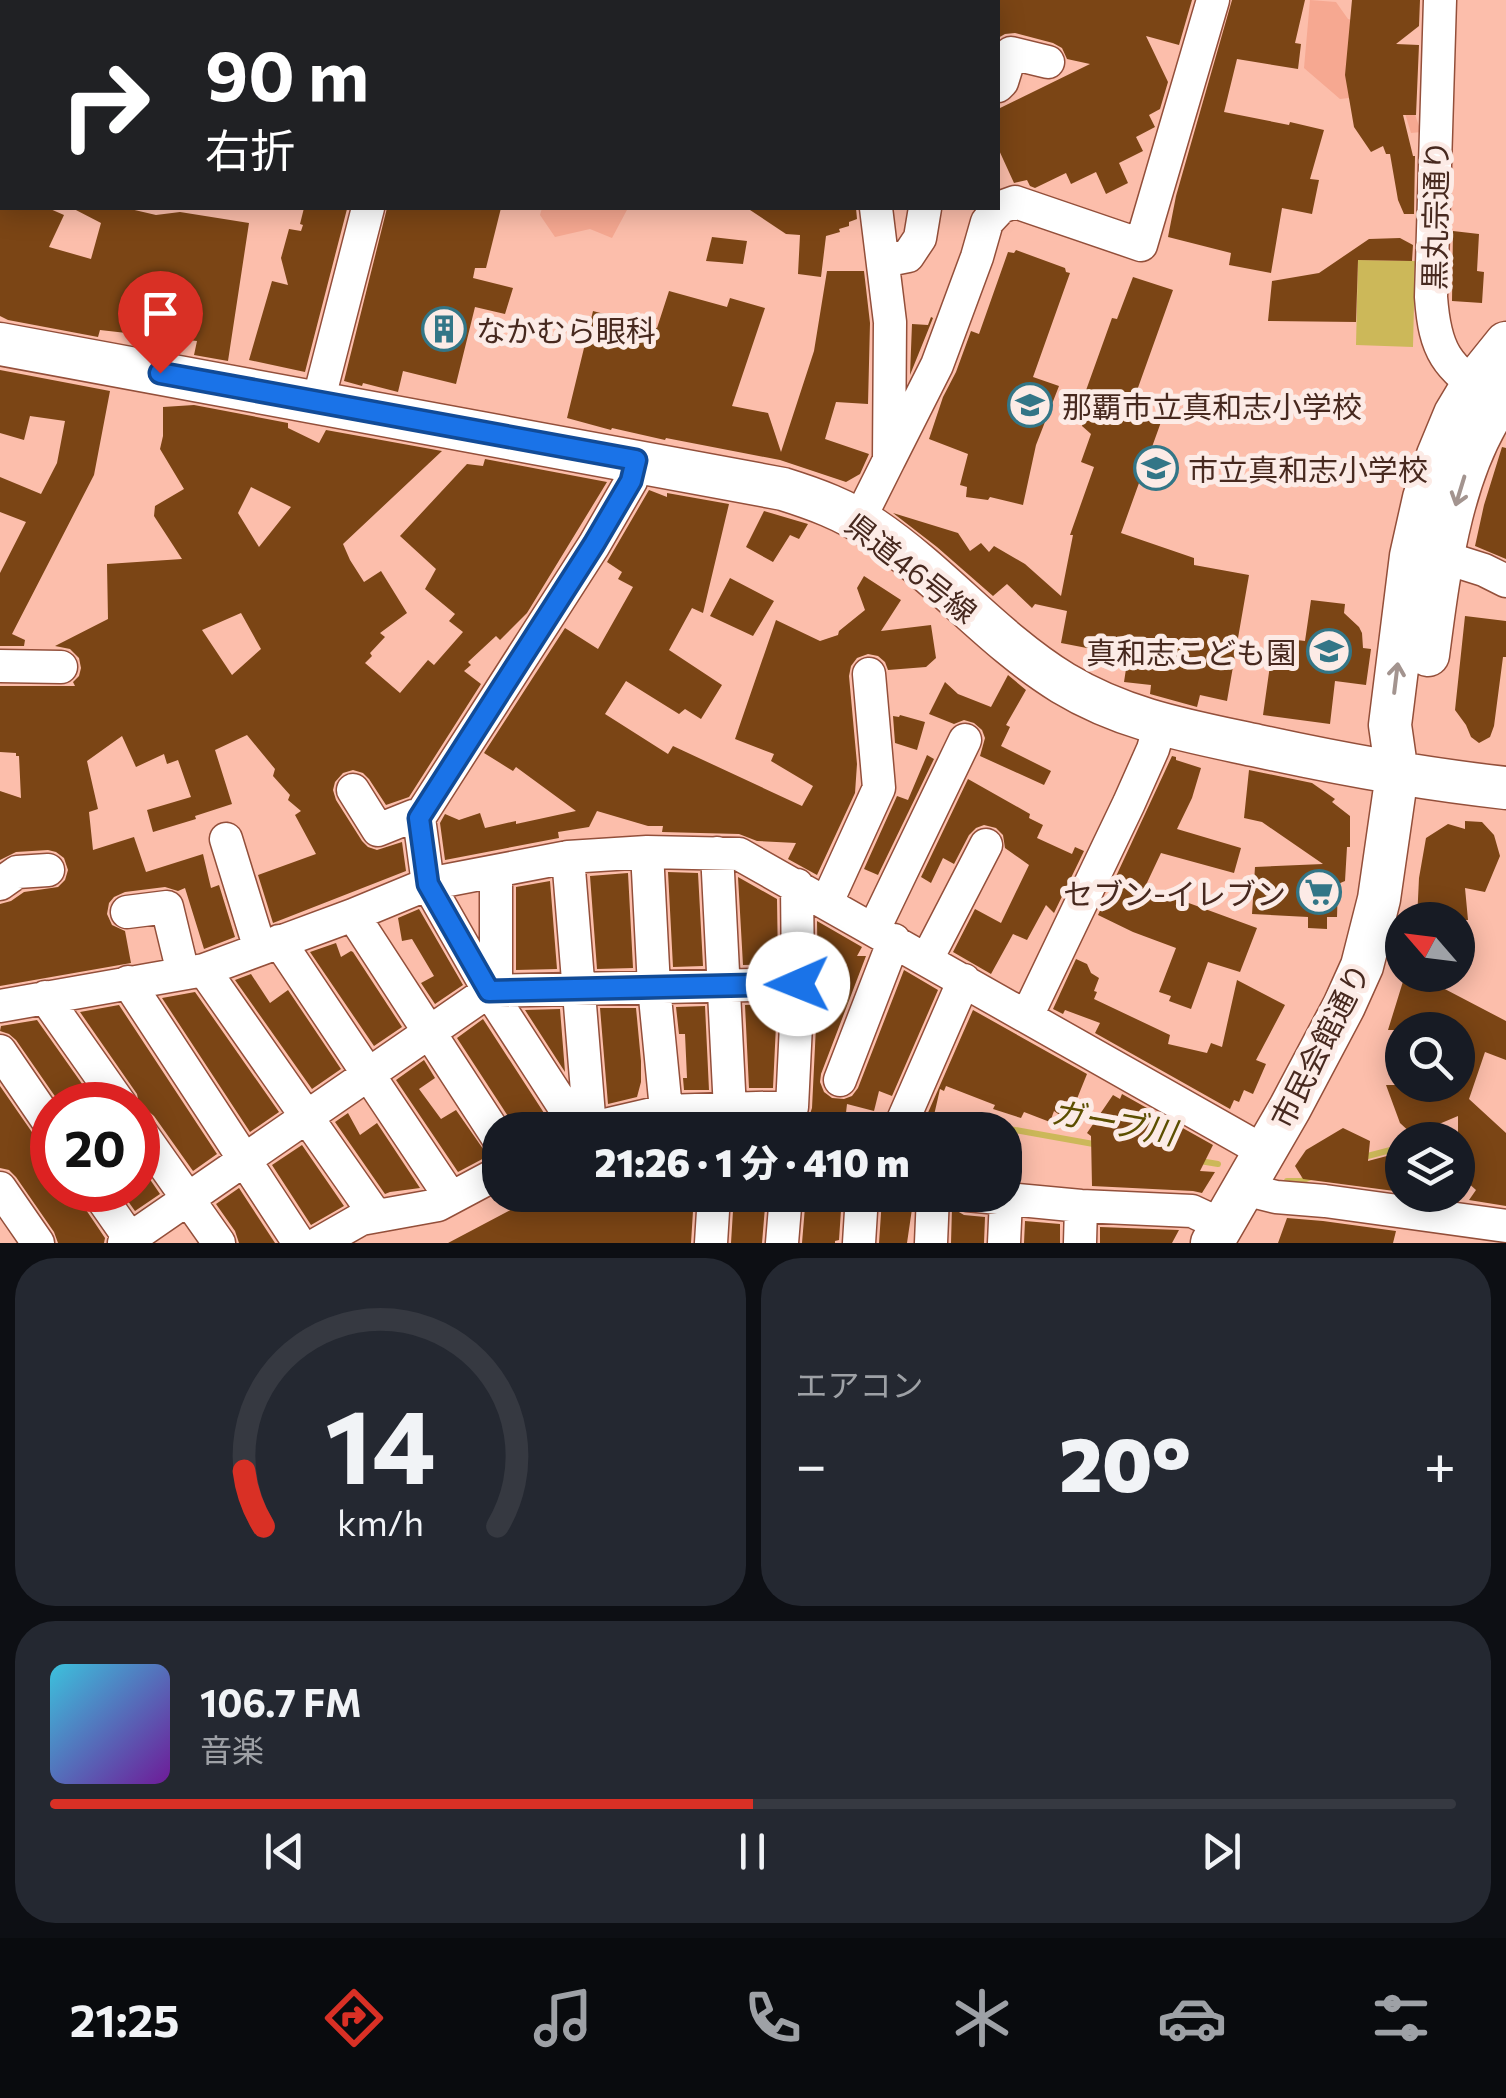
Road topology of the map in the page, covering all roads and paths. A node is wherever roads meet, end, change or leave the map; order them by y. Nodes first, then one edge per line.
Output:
1 (1440, 0) edge
2 (1208, 1) edge
3 (1004, 51) edge
4 (1048, 62) dead end
5 (1000, 84) edge
6 (1000, 208) edge
7 (367, 210) edge
8 (876, 210) edge
9 (925, 210) edge
10 (998, 210) edge
11 (883, 261) junction
12 (0, 344) edge
13 (1506, 344) edge
14 (1493, 393) edge
15 (318, 402) junction
16 (636, 460) junction
17 (889, 460) junction
18 (859, 520) junction
19 (1443, 558) junction
20 (1506, 581) edge
21 (0, 666) edge
22 (60, 667) dead end
23 (869, 674) dead end
24 (1160, 725) junction
25 (965, 740) dead end
26 (1398, 774) junction
27 (1506, 788) edge
28 (353, 790) dead end
29 (419, 818) junction
30 (226, 838) dead end
31 (986, 845) dead end
32 (647, 852) junction
33 (718, 853) junction
34 (568, 856) junction
35 (48, 870) dead end
36 (496, 871) junction
37 (0, 884) edge
38 (428, 884) junction
39 (797, 885) junction
40 (827, 902) junction
41 (127, 912) dead end
42 (353, 915) junction
43 (884, 935) junction
44 (270, 944) junction
45 (927, 960) junction
46 (194, 972) junction
47 (964, 980) junction
48 (128, 982) junction
49 (798, 984) junction
50 (724, 986) junction
51 (579, 988) junction
52 (654, 988) junction
53 (493, 991) junction
54 (45, 997) junction
55 (0, 1006) edge
56 (1026, 1016) junction
57 (428, 1032) junction
58 (0, 1051) edge
59 (368, 1074) junction
60 (840, 1080) dead end
61 (105, 1082) edge
62 (30, 1095) edge
63 (730, 1110) junction
64 (573, 1112) edge
65 (583, 1112) edge
66 (665, 1112) edge
67 (718, 1112) edge
68 (906, 1112) edge
69 (482, 1114) edge
70 (306, 1117) junction
71 (1265, 1152) junction
72 (160, 1159) edge
73 (244, 1160) junction
74 (482, 1182) edge
75 (0, 1188) edge
76 (451, 1198) junction
77 (188, 1199) junction
78 (1022, 1200) edge
79 (1081, 1206) junction
80 (110, 1212) edge
81 (713, 1212) edge
82 (785, 1212) edge
83 (861, 1212) edge
84 (932, 1212) edge
85 (1005, 1212) edge
86 (376, 1216) junction
87 (1226, 1219) edge
88 (1506, 1226) edge
89 (129, 1242) edge
90 (38, 1243) edge
91 (219, 1243) edge
92 (299, 1243) edge
93 (319, 1243) edge
94 (711, 1243) edge
95 (782, 1243) edge
96 (859, 1243) edge
97 (931, 1243) edge
98 (1004, 1243) edge
99 (1080, 1243) edge

1 - 14 street, 黒丸宗通り
2 - 6 street
3 - 4 street
3 - 5 street
7 - 15 street
8 - 11 street
9 - 11 street
10 - 17 street
11 - 17 street
12 - 15 main road, 県道46号線
13 - 14 main road
14 -> 19 main road
26 -> 14 main road
15 - 16 main road, 県道46号線
16 - 18 main road, 県道46号線
16 - 29 street
17 - 18 street
18 - 24 main road, 県道46号線
19 - 20 street
19 - 26 main road
21 - 22 street
23 - 40 street
24 - 26 main road, 県道46号線
24 - 56 street
25 - 43 street
26 - 27 main road, 県道46号線
26 - 71 main road, 市民会館通り
28 - 29 street
29 - 38 street
30 - 44 street
31 - 45 street
32 - 33 street
32 - 34 street
32 - 52 street
33 - 39 street
33 - 50 street
34 - 36 street
34 - 51 street
35 - 37 street
36 - 38 street
36 - 53 street
38 - 42 street
38 - 53 street
39 - 40 street
39 - 49 street
40 - 43 street
41 - 46 street
42 - 44 street
42 - 57 street
43 - 45 street
43 - 60 street
44 - 46 street
44 - 59 street
45 - 47 street
46 - 48 street
46 - 70 street
47 - 56 street
47 - 68 street
48 - 54 street
48 - 73 street
49 - 50 street
49 - 63 street
50 - 52 street
50 - 63 street
51 - 52 street
51 - 53 street
51 - 65 street
52 - 66 street
53 - 57 street
53 - 64 street
54 - 55 street
54 - 61 street
56 - 71 street
57 - 59 street
57 - 69 street
58 - 62 street
59 - 70 street
59 - 76 street
63 - 67 street
70 - 73 street
70 - 86 street
71 - 87 main road, 市民会館通り
72 - 77 street
73 - 77 street
73 - 92 street
74 - 76 street
75 - 90 street
76 - 86 street
77 - 89 street
77 - 91 street
78 - 79 street
79 - 87 street
79 - 99 street
80 - 89 street
81 - 94 street
82 - 95 street
83 - 96 street
84 - 97 street
85 - 98 street
86 - 93 street
87 - 88 street

